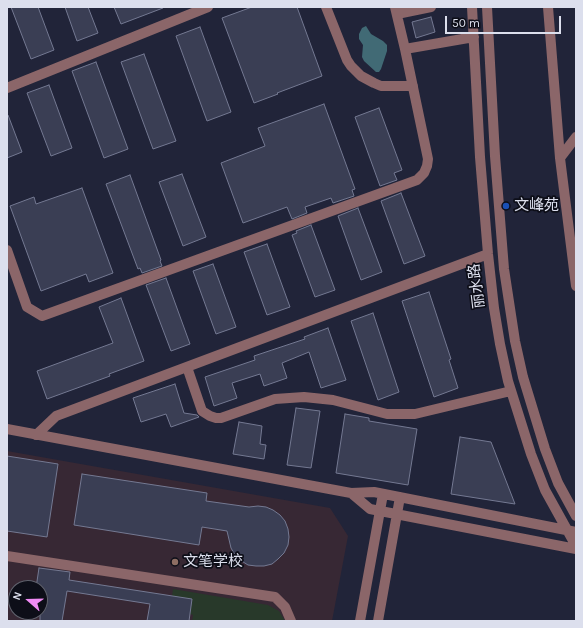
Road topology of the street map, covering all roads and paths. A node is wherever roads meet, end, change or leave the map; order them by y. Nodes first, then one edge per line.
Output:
1 (208, 7) edge
2 (326, 7) edge
3 (431, 7) edge
4 (472, 7) edge
5 (487, 7) edge
6 (548, 7) edge
7 (396, 10) edge
8 (474, 37) junction
9 (405, 49) junction
10 (413, 86) junction
11 (7, 88) edge
12 (576, 137) edge
13 (560, 158) junction
14 (7, 250) edge
15 (488, 254) junction
16 (574, 265) edge
17 (576, 286) edge
18 (187, 367) junction
19 (511, 391) junction
20 (7, 429) edge
21 (36, 435) junction
22 (351, 493) junction
23 (383, 494) junction
24 (400, 497) junction
25 (380, 511) junction
26 (575, 512) edge
27 (397, 514) junction
28 (571, 531) edge
29 (576, 546) edge
30 (576, 549) edge
31 (7, 556) edge
32 (291, 621) edge
33 (360, 621) edge
34 (378, 621) edge

1 - 11 street
2 - 10 street
3 - 7 street
4 - 8 street, 丽水路
5 - 26 street, 丽水路
6 - 13 street
7 - 9 street
8 - 9 street
8 - 15 street, 丽水路
9 - 10 street
10 - 14 street
12 - 13 street
13 - 16 street
15 - 18 street
15 - 19 street, 丽水路
16 - 17 street
18 - 19 street
18 - 21 street
19 - 28 street, 丽水路
20 - 21 street
21 - 22 street
22 - 23 street
22 - 25 street
23 - 24 street
23 - 25 street
24 - 27 street
24 - 28 street
25 - 27 street
25 - 33 street
27 - 30 street
27 - 34 street
28 - 29 street, 丽水路
31 - 32 street

